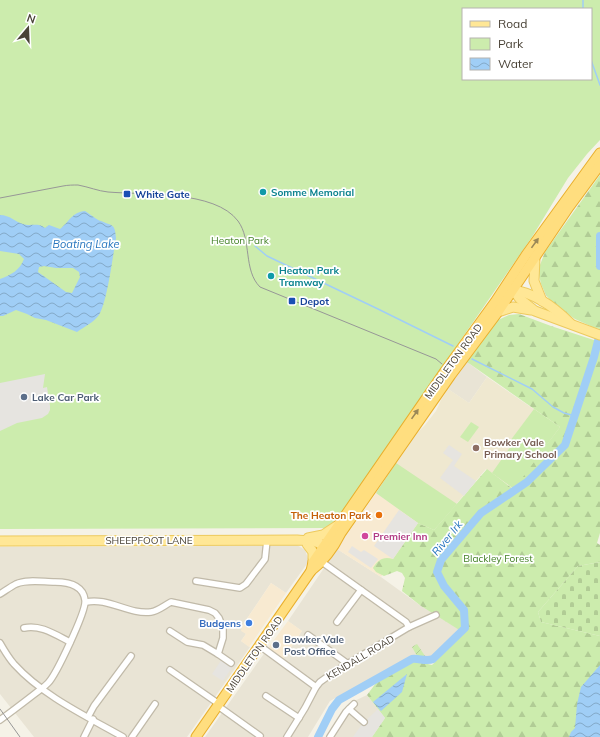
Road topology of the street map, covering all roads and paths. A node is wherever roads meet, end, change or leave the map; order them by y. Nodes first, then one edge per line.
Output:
1 (600, 153) edge
2 (600, 165) edge
3 (535, 257) junction
4 (516, 271) junction
5 (513, 290) junction
6 (542, 301) junction
7 (495, 302) junction
8 (535, 311) junction
9 (498, 312) junction
10 (571, 324) junction
11 (598, 335) edge
12 (371, 490) junction
13 (361, 492) junction
14 (340, 528) junction
15 (267, 540) junction
16 (297, 540) junction
17 (0, 541) edge
18 (307, 544) junction
19 (323, 547) junction
20 (318, 563) junction
21 (196, 581) dead end
22 (361, 590) junction
23 (0, 594) edge
24 (86, 602) junction
25 (436, 615) dead end
26 (337, 622) dead end
27 (409, 627) junction
28 (24, 628) dead end
29 (170, 631) dead end
30 (308, 635) dead end
31 (70, 642) junction
32 (0, 643) edge
33 (260, 646) junction
34 (218, 654) junction
35 (131, 656) dead end
36 (231, 663) dead end
37 (348, 664) junction
38 (170, 670) dead end
39 (316, 686) junction
40 (42, 688) junction
41 (266, 696) dead end
42 (155, 704) dead end
43 (354, 704) dead end
44 (218, 705) junction
45 (349, 709) junction
46 (91, 718) junction
47 (299, 718) junction
48 (0, 720) edge
49 (364, 722) dead end
50 (260, 736) dead end
51 (84, 737) edge
52 (123, 737) edge
53 (132, 737) edge
54 (196, 737) edge
55 (287, 737) edge
56 (330, 737) edge

4 -> 1 highway, MIDDLETON ROAD
2 - 3 highway, MIDDLETON ROAD
3 - 5 highway, MIDDLETON ROAD
3 - 6 main road
4 - 5 main road
4 - 7 highway, MIDDLETON ROAD
5 - 6 main road
5 - 7 main road
5 - 8 main road
5 - 9 highway, MIDDLETON ROAD
6 - 10 main road
13 -> 7 highway, MIDDLETON ROAD
8 - 9 main road
8 - 10 main road
9 - 12 highway, MIDDLETON ROAD
10 - 11 main road
12 - 13 highway
12 - 14 highway, MIDDLETON ROAD
13 - 14 highway, MIDDLETON ROAD
14 - 16 main road, SHEEPFOOT LANE
14 - 19 highway, MIDDLETON ROAD
14 - 20 highway, MIDDLETON ROAD
15 - 16 main road, SHEEPFOOT LANE
15 - 17 main road, SHEEPFOOT LANE
15 - 21 street
16 - 18 main road, SHEEPFOOT LANE
16 - 19 main road, SHEEPFOOT LANE
18 - 19 main road, SHEEPFOOT LANE
18 - 20 main road
19 - 20 highway
19 - 20 highway, MIDDLETON ROAD
20 - 22 street
20 - 33 highway, MIDDLETON ROAD
22 - 26 street
22 - 27 street
23 - 24 street
24 - 31 street
24 - 34 street
25 - 27 street, KENDALL ROAD
27 - 37 street, KENDALL ROAD
28 - 31 street
29 - 34 street
30 - 37 street
31 - 40 street
32 - 40 street
33 - 39 street
33 - 44 highway, MIDDLETON ROAD
34 - 36 street
35 - 46 street
37 - 39 street, KENDALL ROAD
38 - 44 street
39 - 47 street, KENDALL ROAD
40 - 46 street
40 - 48 street
41 - 47 street
42 - 53 street
43 - 45 street
44 - 50 street
44 - 54 highway, MIDDLETON ROAD
45 - 49 street
45 - 56 street
46 - 51 street
46 - 52 street
47 - 55 street, KENDALL ROAD

